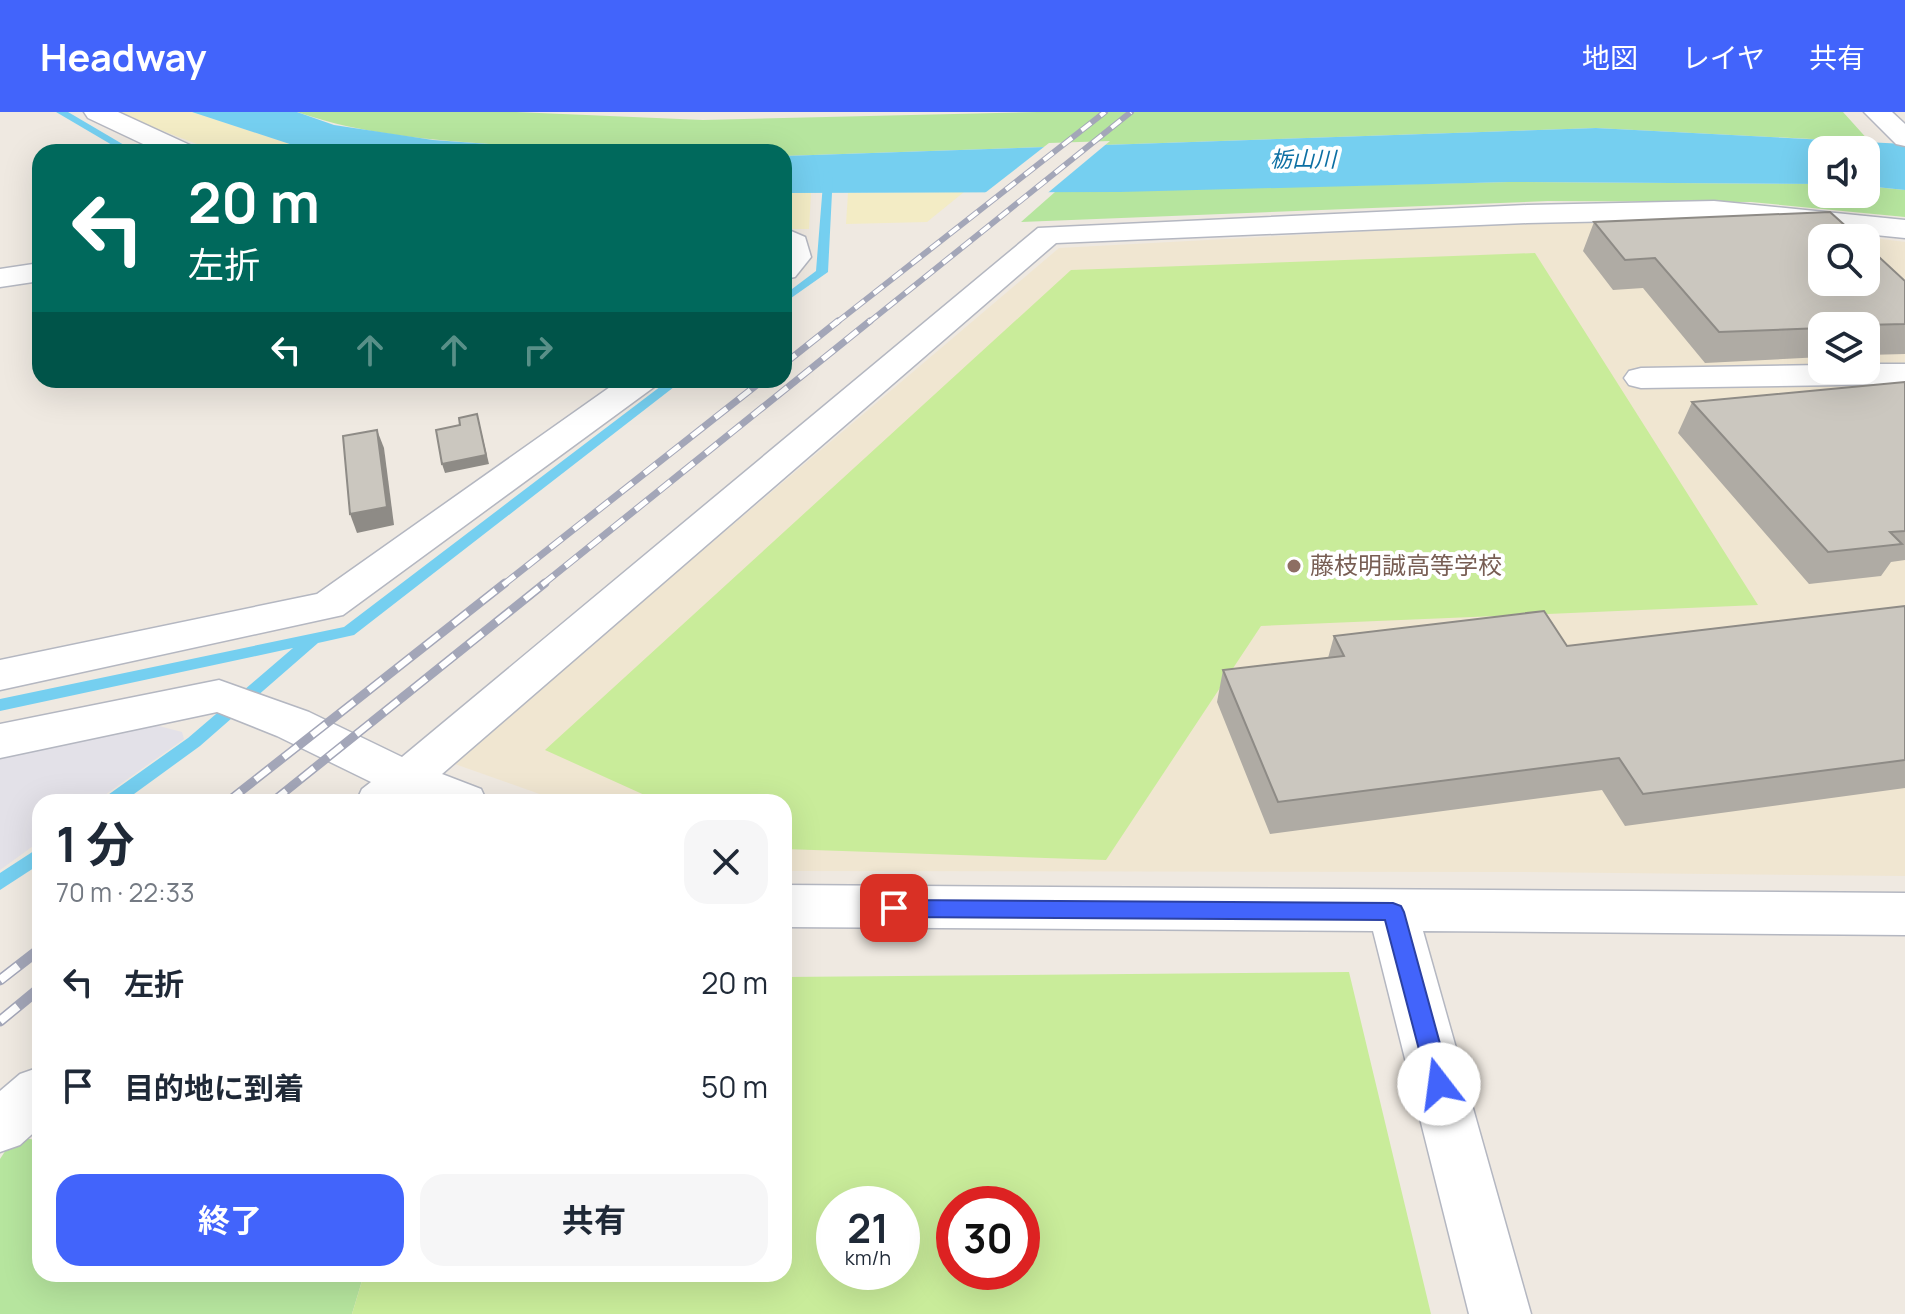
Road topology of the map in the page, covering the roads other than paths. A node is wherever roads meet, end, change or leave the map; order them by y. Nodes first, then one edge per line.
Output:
1 (97, 112) edge
2 (1879, 114) edge
3 (1905, 138) edge
4 (165, 144) edge
5 (1905, 229) edge
6 (32, 273) edge
7 (0, 278) edge
8 (1905, 374) edge
9 (1641, 378) dead end
10 (631, 388) edge
11 (0, 675) edge
12 (0, 741) edge
13 (392, 790) edge
14 (416, 794) edge
15 (792, 906) edge
16 (1393, 912) junction
17 (1905, 914) edge
18 (32, 1099) edge
19 (0, 1126) edge
20 (1500, 1314) edge

1 - 4 street
2 - 3 street
5 - 13 street
6 - 7 street
8 - 9 street
10 - 11 street
12 - 13 street
13 - 14 street
15 - 16 street
16 - 17 street
16 - 20 street
18 - 19 street

